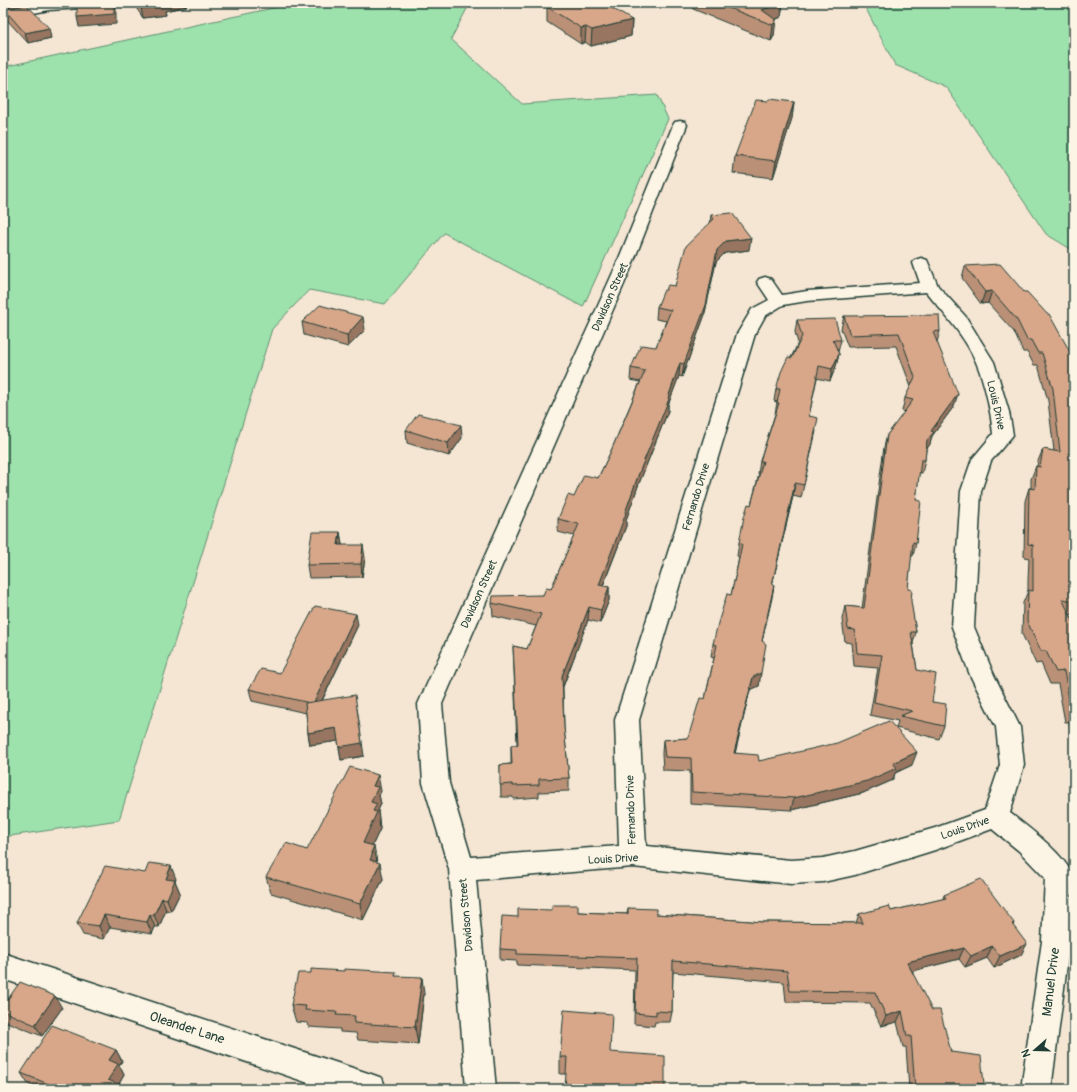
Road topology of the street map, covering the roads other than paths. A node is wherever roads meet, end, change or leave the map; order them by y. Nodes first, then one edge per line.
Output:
1 (100, 3) edge
2 (3, 15) edge
3 (680, 125) dead end
4 (921, 263) dead end
5 (765, 282) dead end
6 (930, 287) junction
7 (778, 301) junction
8 (996, 817) junction
9 (633, 856) junction
10 (462, 869) junction
11 (1067, 874) edge
12 (3, 966) edge
13 (371, 1089) edge
14 (481, 1089) edge
15 (1040, 1089) edge

1 - 2 street
3 - 10 street, Davidson Street
4 - 6 street, Louis Drive
5 - 7 street
6 - 7 street, Fernando Drive
6 - 8 street, Louis Drive
7 - 9 street, Fernando Drive
8 - 9 street, Louis Drive
8 - 11 street, Manuel Drive
9 - 10 street, Louis Drive
10 - 14 street, Davidson Street
11 - 15 street, Manuel Drive
12 - 13 street, Oleander Lane

